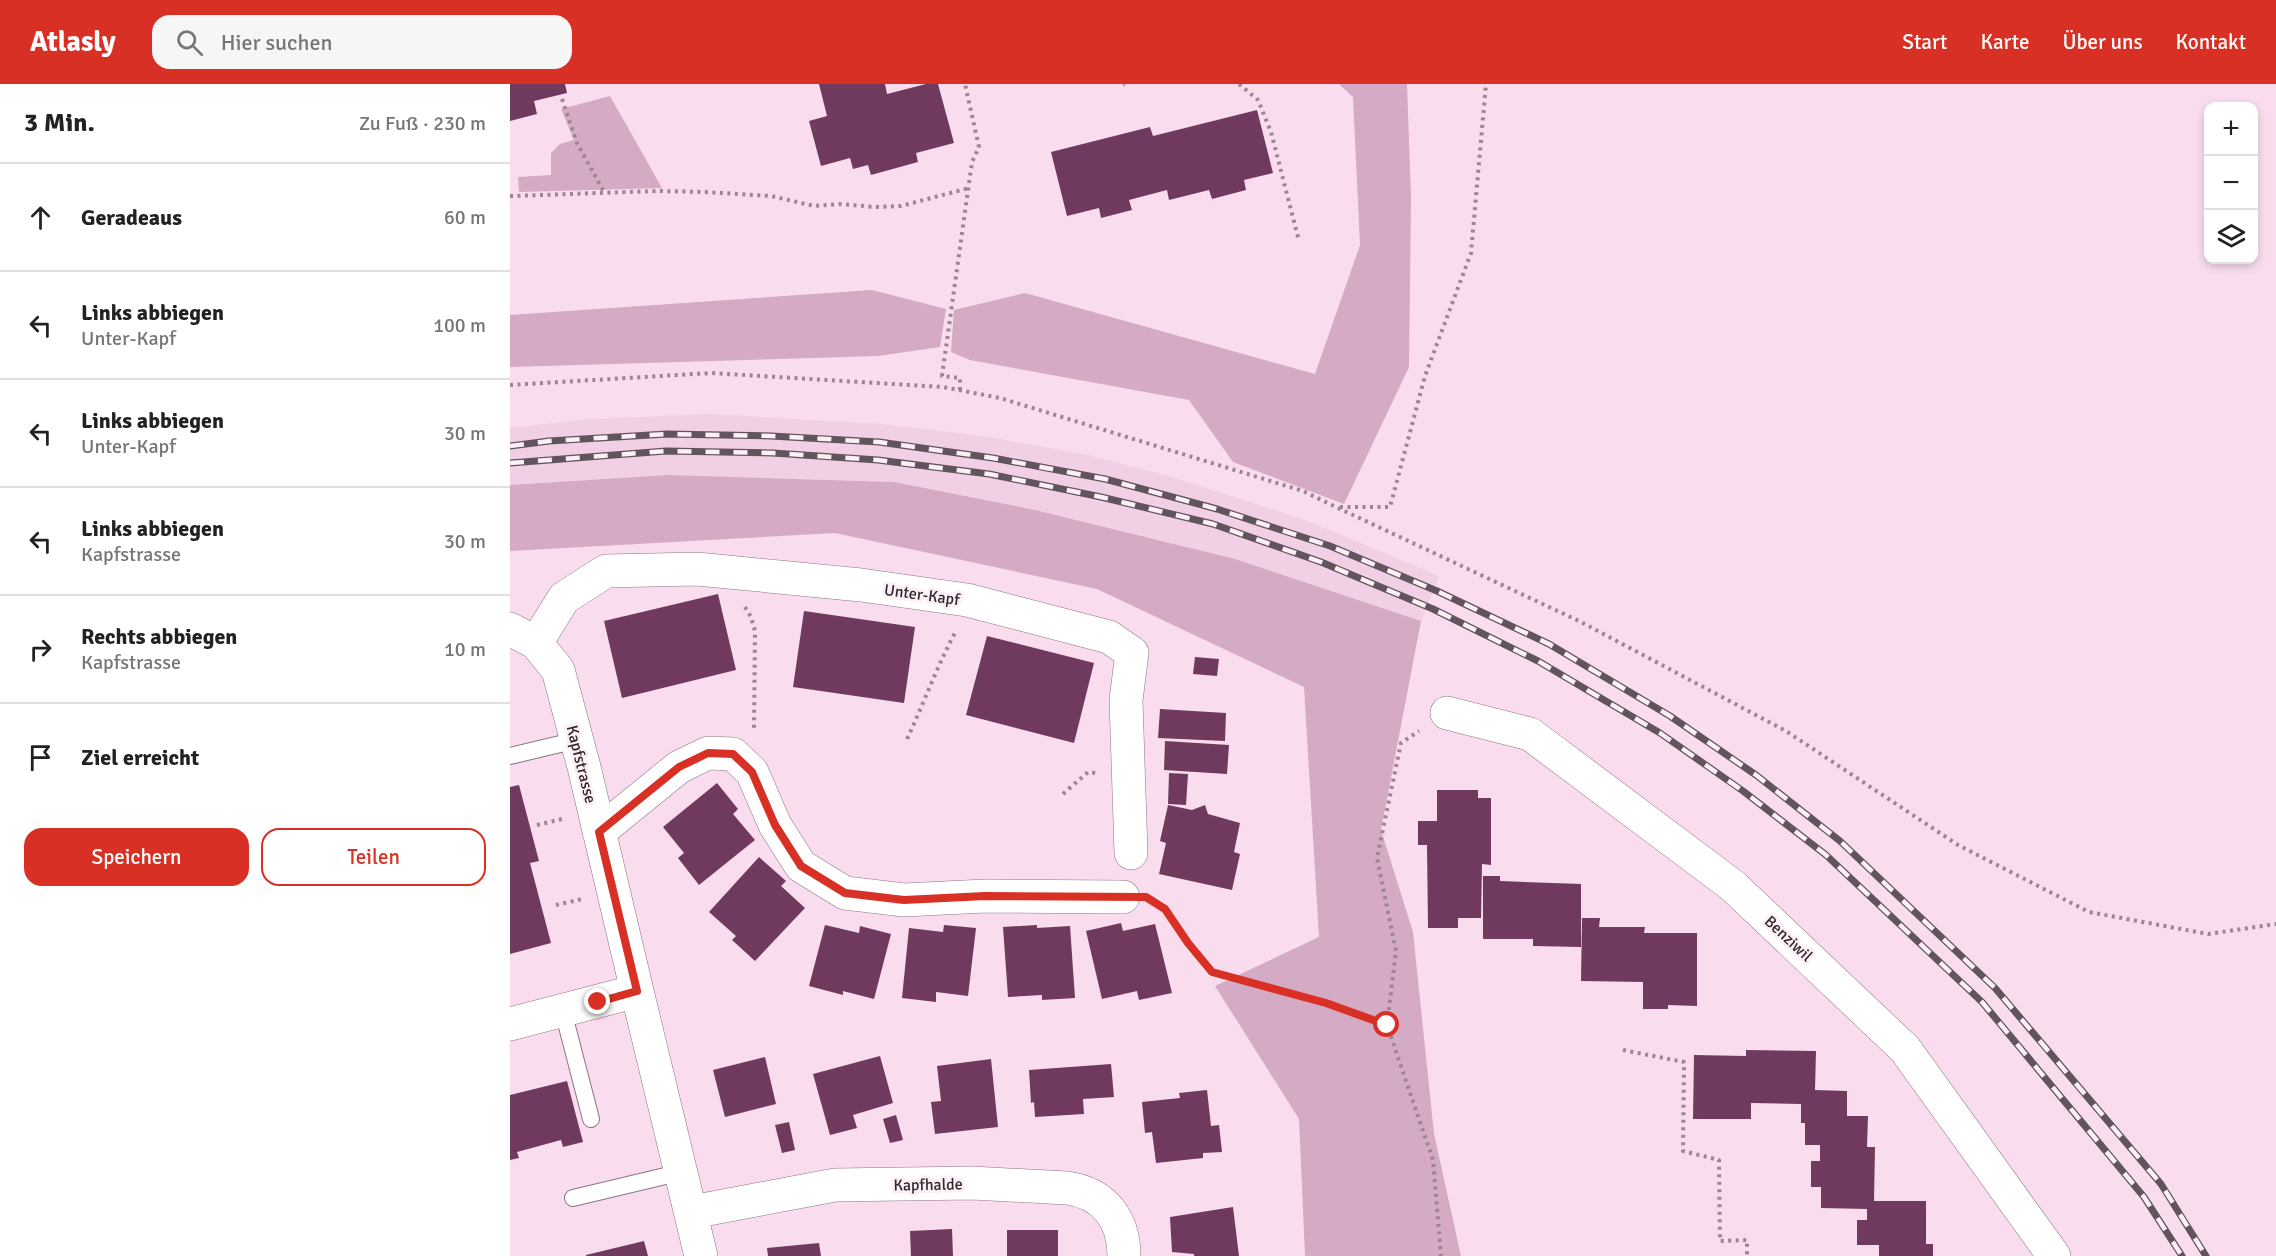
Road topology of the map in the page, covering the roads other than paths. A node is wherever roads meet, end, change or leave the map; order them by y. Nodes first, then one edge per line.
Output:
1 (523, 636) edge
2 (1447, 713) road end
3 (577, 740) junction
4 (510, 756) edge
5 (599, 832) junction
6 (1131, 853) dead end
7 (1123, 897) road end
8 (637, 991) junction
9 (562, 1011) junction
10 (510, 1024) edge
11 (591, 1119) dead end
12 (682, 1172) junction
13 (573, 1198) dead end
14 (692, 1212) junction
15 (701, 1256) edge
16 (1124, 1256) edge
17 (2054, 1256) edge

1 - 3 street, Kapfstrasse
1 - 6 street, Unter-Kapf
2 - 17 street, Benziwil
3 - 4 lane
3 - 5 street, Kapfstrasse
5 - 7 street
5 - 8 street, Kapfstrasse
8 - 9 street
8 - 12 street, Kapfstrasse
9 - 10 street
9 - 11 lane
12 - 13 lane
12 - 14 street, Kapfstrasse
14 - 15 street, Kapfstrasse
14 - 16 street, Kapfhalde

